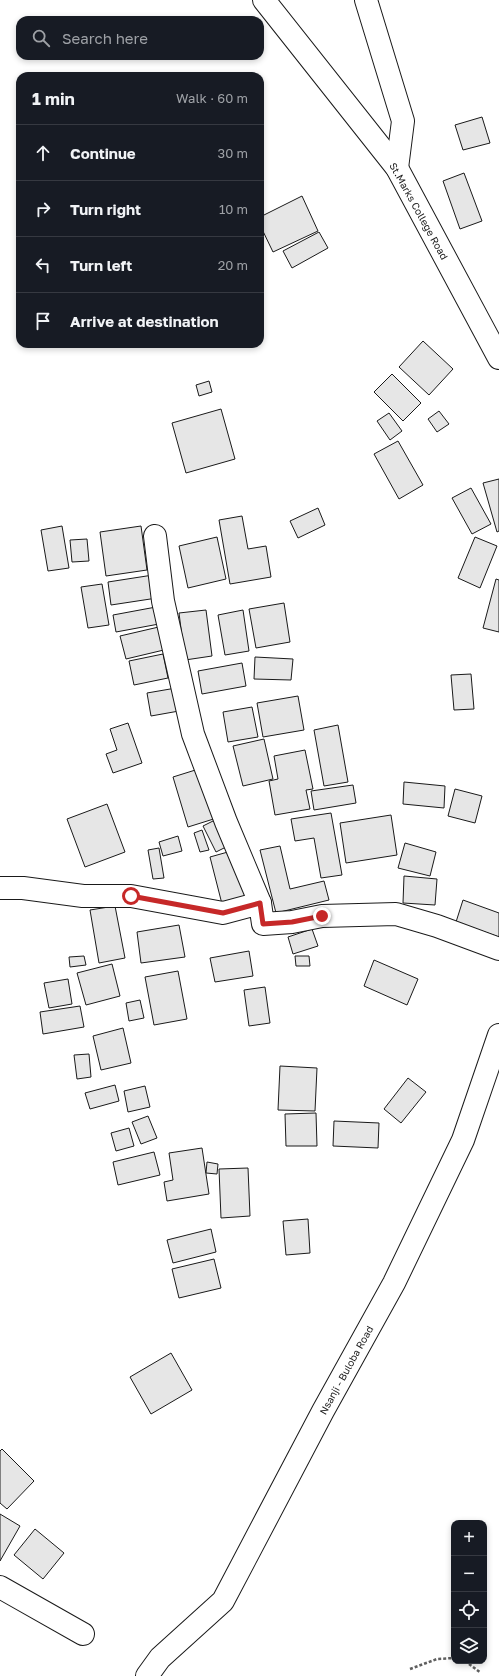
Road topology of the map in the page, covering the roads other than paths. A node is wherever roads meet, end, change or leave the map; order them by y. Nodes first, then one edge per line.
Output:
1 (264, 0) edge
2 (366, 0) edge
3 (397, 168) junction
4 (499, 358) edge
5 (155, 536) dead end
6 (0, 888) edge
7 (260, 903) junction
8 (499, 949) edge
9 (499, 1035) edge
10 (0, 1587) edge
11 (83, 1634) dead end
12 (148, 1676) edge

1 - 3 street, St.Marks College Road
2 - 3 street
3 - 4 street, St.Marks College Road
5 - 7 street
6 - 7 street
7 - 8 street
9 - 12 street, Nsanji - Buloba Road
10 - 11 street

